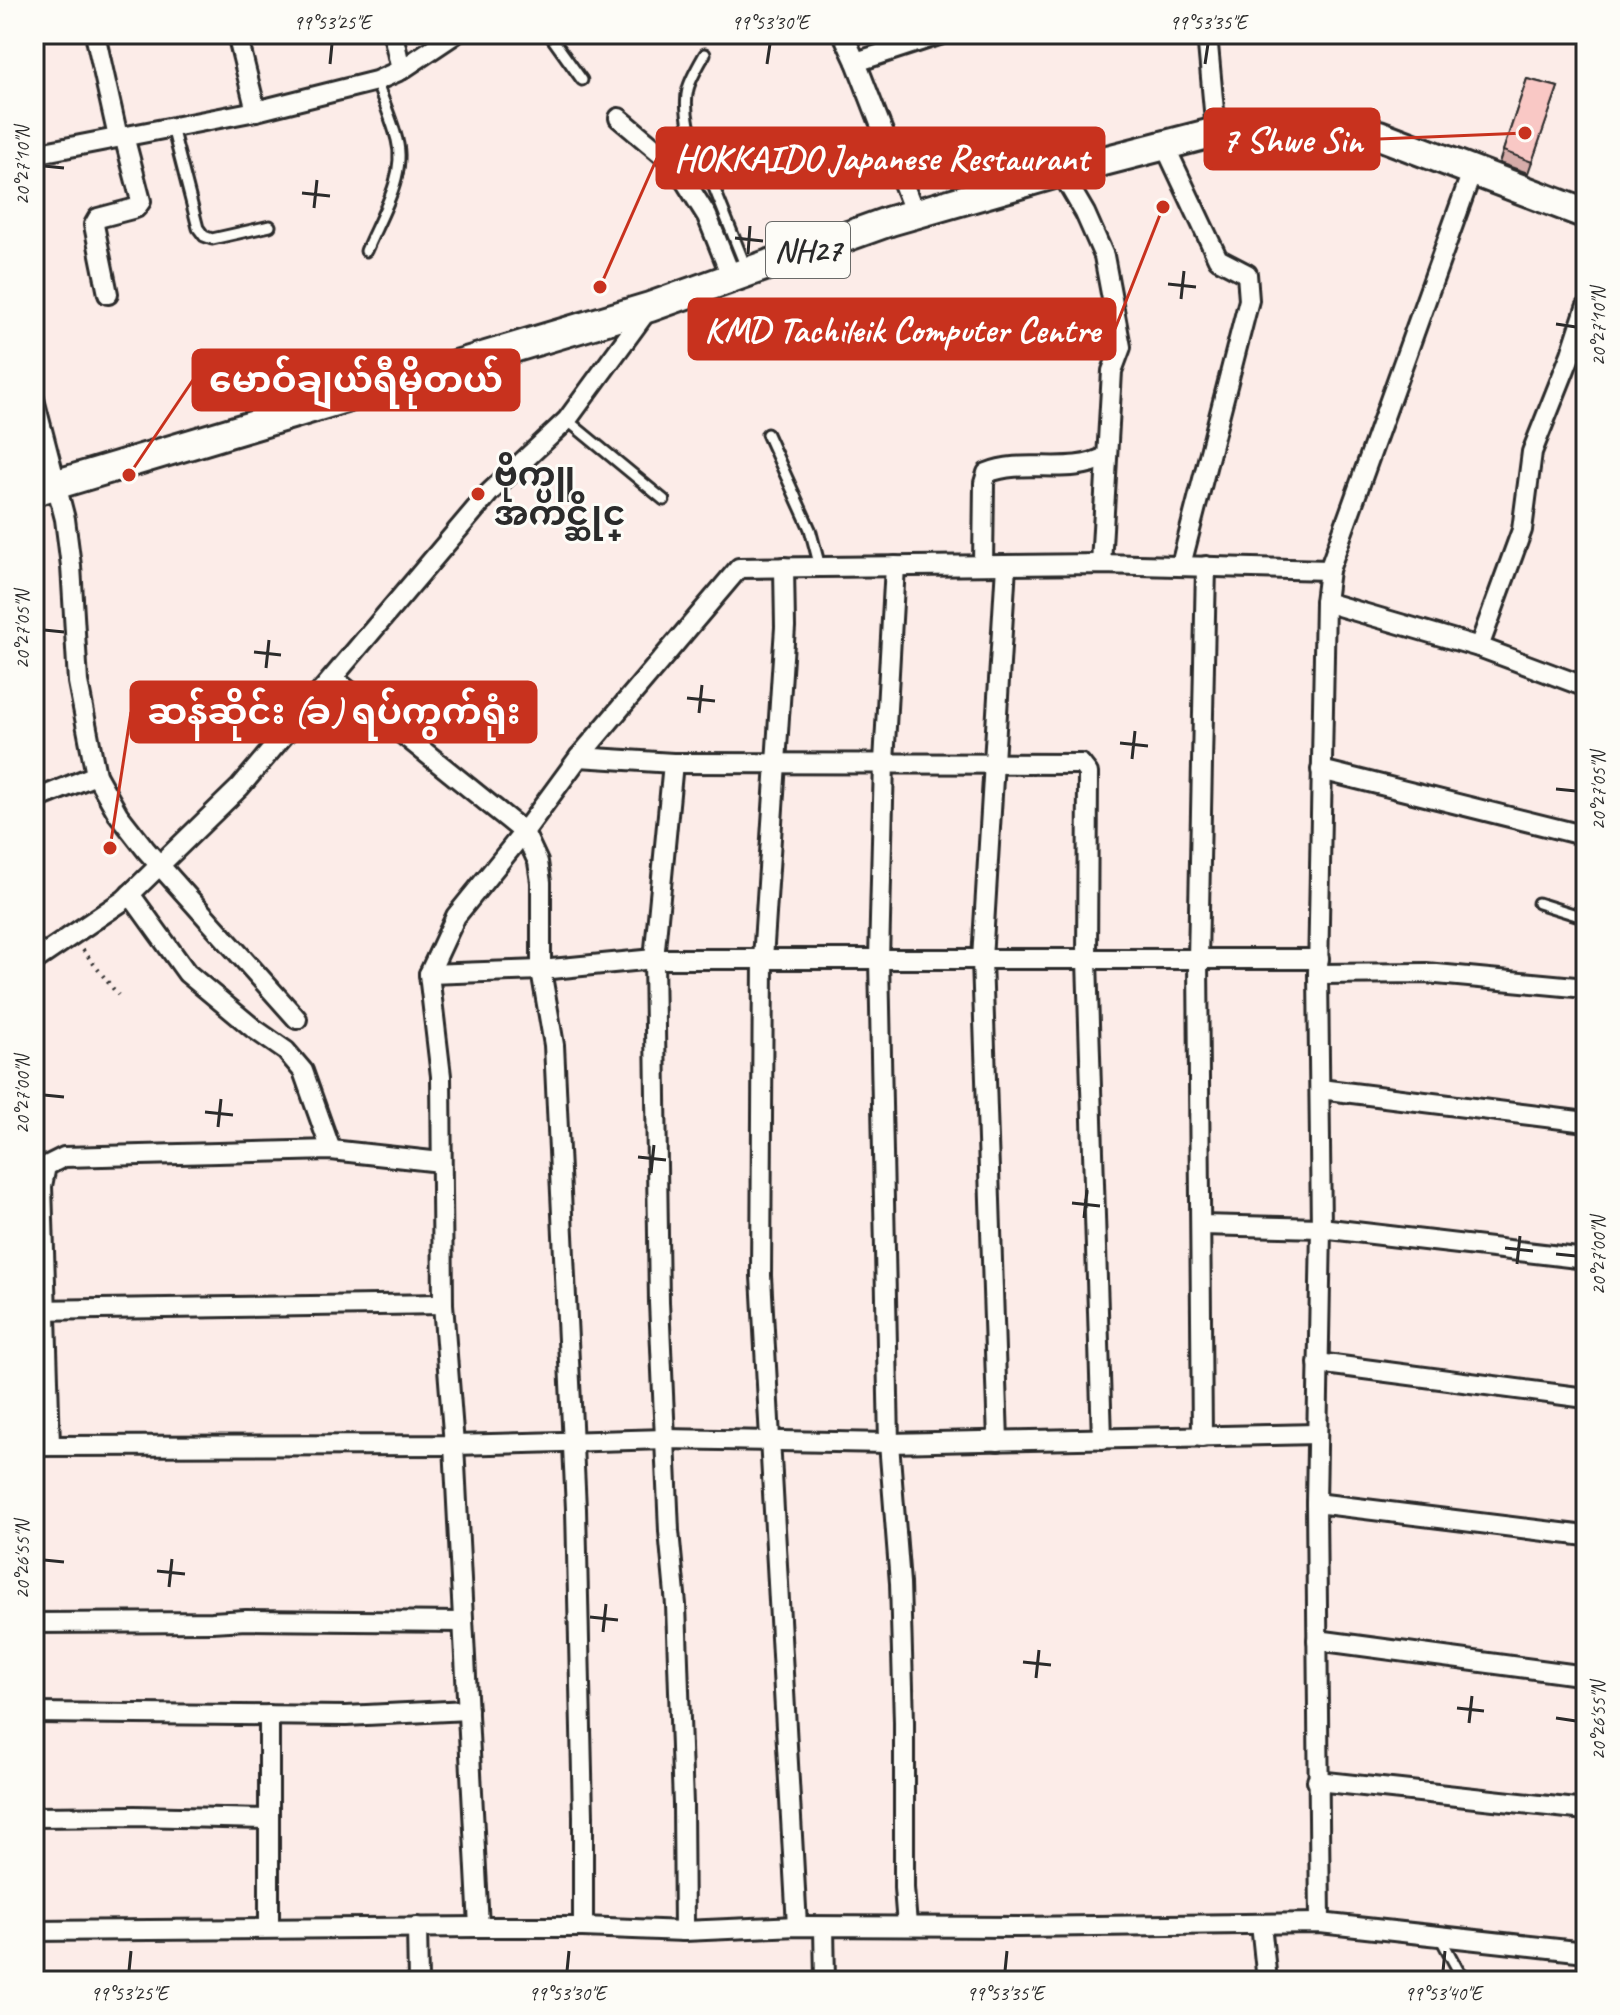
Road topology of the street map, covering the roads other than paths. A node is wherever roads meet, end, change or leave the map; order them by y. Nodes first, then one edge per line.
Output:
1 (95, 34) edge
2 (237, 34) edge
3 (393, 34) edge
4 (455, 34) edge
5 (549, 34) edge
6 (843, 34) edge
7 (942, 34) edge
8 (1207, 34) edge
9 (705, 54) dead end
10 (856, 62) junction
11 (401, 70) junction
12 (582, 80) dead end
13 (376, 81) junction
14 (256, 111) junction
15 (619, 118) dead end
16 (172, 127) junction
17 (1216, 132) junction
18 (121, 137) junction
19 (1164, 144) junction
20 (34, 154) edge
21 (1473, 169) junction
22 (1061, 172) junction
23 (915, 214) junction
24 (1586, 214) edge
25 (270, 226) dead end
26 (366, 251) dead end
27 (740, 274) junction
28 (108, 294) dead end
29 (650, 307) junction
30 (1586, 308) edge
31 (34, 399) edge
32 (567, 420) junction
33 (767, 434) dead end
34 (1107, 456) junction
35 (44, 488) edge
36 (664, 500) dead end
37 (1101, 564) junction
38 (983, 565) junction
39 (1006, 565) junction
40 (1181, 565) junction
41 (895, 566) junction
42 (1206, 566) junction
43 (784, 567) junction
44 (820, 567) junction
45 (1329, 570) junction
46 (1325, 602) junction
47 (1479, 647) junction
48 (333, 678) junction
49 (1586, 687) edge
50 (579, 757) junction
51 (884, 762) junction
52 (993, 762) junction
53 (673, 763) junction
54 (777, 763) junction
55 (1321, 770) junction
56 (96, 775) junction
57 (34, 800) edge
58 (524, 832) junction
59 (1586, 836) edge
60 (160, 866) junction
61 (130, 894) junction
62 (1538, 903) dead end
63 (1586, 918) edge
64 (654, 959) junction
65 (763, 959) junction
66 (879, 959) junction
67 (982, 959) junction
68 (1087, 960) junction
69 (1198, 960) junction
70 (34, 961) edge
71 (1319, 966) junction
72 (541, 970) junction
73 (429, 974) junction
74 (1586, 988) edge
75 (297, 1019) dead end
76 (1320, 1089) junction
77 (1586, 1122) edge
78 (331, 1150) junction
79 (441, 1162) junction
80 (38, 1186) edge
81 (1201, 1225) junction
82 (1321, 1228) junction
83 (1586, 1259) edge
84 (443, 1304) junction
85 (41, 1310) edge
86 (1318, 1363) junction
87 (1586, 1398) edge
88 (1316, 1434) junction
89 (1202, 1437) junction
90 (666, 1439) junction
91 (1102, 1439) junction
92 (770, 1440) junction
93 (998, 1441) junction
94 (573, 1442) junction
95 (889, 1443) junction
96 (454, 1445) junction
97 (42, 1446) edge
98 (1316, 1503) junction
99 (1586, 1536) edge
100 (463, 1622) junction
101 (34, 1623) edge
102 (1317, 1640) junction
103 (1586, 1676) edge
104 (468, 1710) junction
105 (34, 1713) edge
106 (269, 1715) junction
107 (1317, 1781) junction
108 (1586, 1810) edge
109 (34, 1817) edge
110 (269, 1819) junction
111 (1320, 1923) junction
112 (1261, 1924) junction
113 (907, 1925) junction
114 (797, 1926) junction
115 (417, 1927) junction
116 (479, 1927) junction
117 (583, 1927) junction
118 (824, 1927) junction
119 (269, 1928) junction
120 (34, 1931) edge
121 (684, 1931) junction
122 (1440, 1937) junction
123 (1585, 1953) edge
124 (418, 1981) edge
125 (825, 1981) edge
126 (1267, 1981) edge
127 (1471, 1981) edge

1 - 18 street
2 - 14 street
3 - 11 street
4 - 11 street
5 - 12 lane
6 - 10 street
7 - 10 street
8 - 17 street
9 - 27 lane
10 - 23 street
11 - 13 street
13 - 14 street
13 - 26 lane
14 - 16 street
15 - 27 street
16 - 18 street
16 - 25 lane
17 - 19 main road, NH27
17 - 21 main road, NH27
18 - 20 street
18 - 28 street
19 - 22 main road, NH27
19 - 40 street
21 - 24 main road, NH27
21 - 45 street
22 - 23 main road, NH27
22 - 34 street
23 - 27 main road, NH27
27 - 29 main road, NH27
29 - 32 street
29 - 35 main road, NH27
30 - 47 street
31 - 35 street
32 - 36 lane
32 - 48 street
33 - 44 lane
34 - 37 street
34 - 38 street
35 - 56 street
37 - 39 street
37 - 40 street
38 - 39 street
38 - 41 street
39 - 52 street
40 - 42 street
41 - 44 street
41 - 51 street
42 - 45 street
42 - 69 street
43 - 44 street
43 - 50 street
43 - 54 street
45 - 46 street
46 - 47 street
46 - 55 street
47 - 49 street
48 - 58 street
48 - 60 street
50 - 53 street
50 - 58 street
51 - 52 street
51 - 54 street
51 - 66 street
52 - 67 street
52 - 68 street
53 - 54 street
53 - 64 street
54 - 65 street
55 - 59 street
55 - 71 street
56 - 57 street
56 - 60 street
58 - 72 street
58 - 73 street
60 - 61 street
60 - 75 street
61 - 70 street
61 - 78 street
62 - 63 lane
64 - 65 street
64 - 72 street
64 - 90 street
65 - 66 street
65 - 92 street
66 - 67 street
66 - 95 street
67 - 68 street
67 - 93 street
68 - 69 street
68 - 91 street
69 - 71 street
69 - 81 street
71 - 74 street
71 - 76 street
72 - 73 street
72 - 94 street
73 - 79 street
76 - 77 street
76 - 82 street
78 - 79 street
78 - 80 street
79 - 84 street
80 - 85 street
81 - 82 street
81 - 89 street
82 - 83 street
82 - 86 street
84 - 85 street
84 - 96 street
85 - 97 street
86 - 87 street
86 - 88 street
88 - 89 street
88 - 98 street
89 - 91 street
90 - 92 street
90 - 94 street
90 - 121 street
91 - 93 street
92 - 95 street
92 - 114 street
93 - 95 street
94 - 96 street
94 - 117 street
95 - 113 street
96 - 97 street
96 - 100 street
98 - 99 street
98 - 102 street
100 - 101 street
100 - 104 street
102 - 103 street
102 - 107 street
104 - 106 street
104 - 116 street
105 - 106 street
106 - 110 street
107 - 108 street
107 - 111 street
109 - 110 street
110 - 119 street
111 - 112 street
111 - 122 street
112 - 113 street
112 - 126 street
113 - 118 street
114 - 118 street
114 - 121 street
115 - 116 street
115 - 119 street
115 - 124 street
116 - 117 street
117 - 121 street
118 - 125 street
119 - 120 street
122 - 123 street
122 - 127 lane

